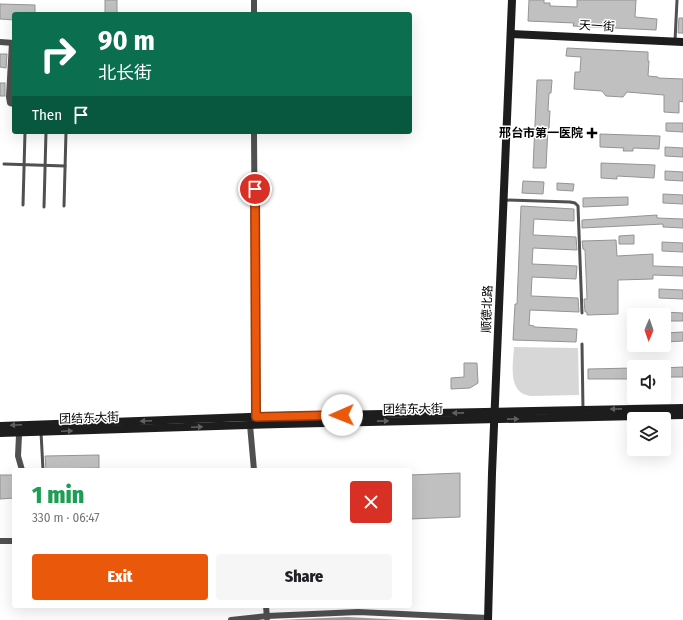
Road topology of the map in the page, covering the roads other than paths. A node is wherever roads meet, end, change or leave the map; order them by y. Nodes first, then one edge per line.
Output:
1 (254, 0) edge
2 (512, 0) edge
3 (677, 0) edge
4 (254, 12) edge
5 (511, 34) junction
6 (0, 42) edge
7 (679, 42) edge
8 (12, 43) edge
9 (12, 56) edge
10 (12, 104) edge
11 (26, 134) edge
12 (46, 134) edge
13 (66, 134) edge
14 (254, 134) edge
15 (4, 164) dead end
16 (24, 165) junction
17 (45, 166) junction
18 (65, 166) junction
19 (504, 200) junction
20 (23, 205) dead end
21 (64, 206) dead end
22 (44, 207) dead end
23 (582, 313) dead end
24 (582, 344) dead end
25 (683, 408) edge
26 (583, 410) junction
27 (494, 415) junction
28 (683, 415) edge
29 (256, 417) junction
30 (250, 425) junction
31 (0, 426) edge
32 (41, 432) junction
33 (0, 434) edge
34 (19, 435) dead end
35 (21, 468) edge
36 (43, 468) edge
37 (254, 468) edge
38 (0, 541) edge
39 (12, 541) edge
40 (266, 608) edge
41 (267, 618) edge
42 (488, 619) edge
43 (231, 620) edge

1 - 4 street
2 - 5 main road, 顺德北路
3 - 7 lane
5 - 7 main road, 天一街
5 - 19 main road, 顺德北路
6 - 8 street
9 - 10 street
11 - 16 lane
12 - 17 lane
13 - 18 lane
14 - 29 street
15 - 16 lane
16 - 17 lane
16 - 20 lane
17 - 18 lane
17 - 22 lane
18 - 21 lane
19 - 23 lane
19 - 27 main road, 顺德北路
24 - 26 lane
25 -> 26 main road, 团结东大街
26 - 27 main road, 团结东大街
27 -> 28 main road, 团结东大街
27 -> 29 main road, 团结东大街
30 -> 27 main road, 团结东大街
27 - 42 main road, 顺德北路
29 -> 31 main road, 团结东大街
32 -> 30 main road, 团结东大街
30 - 37 street
32 - 33 main road, 团结东大街
32 - 36 lane
34 - 35 street
38 - 39 street
40 - 41 street
41 - 42 street
41 - 43 street

